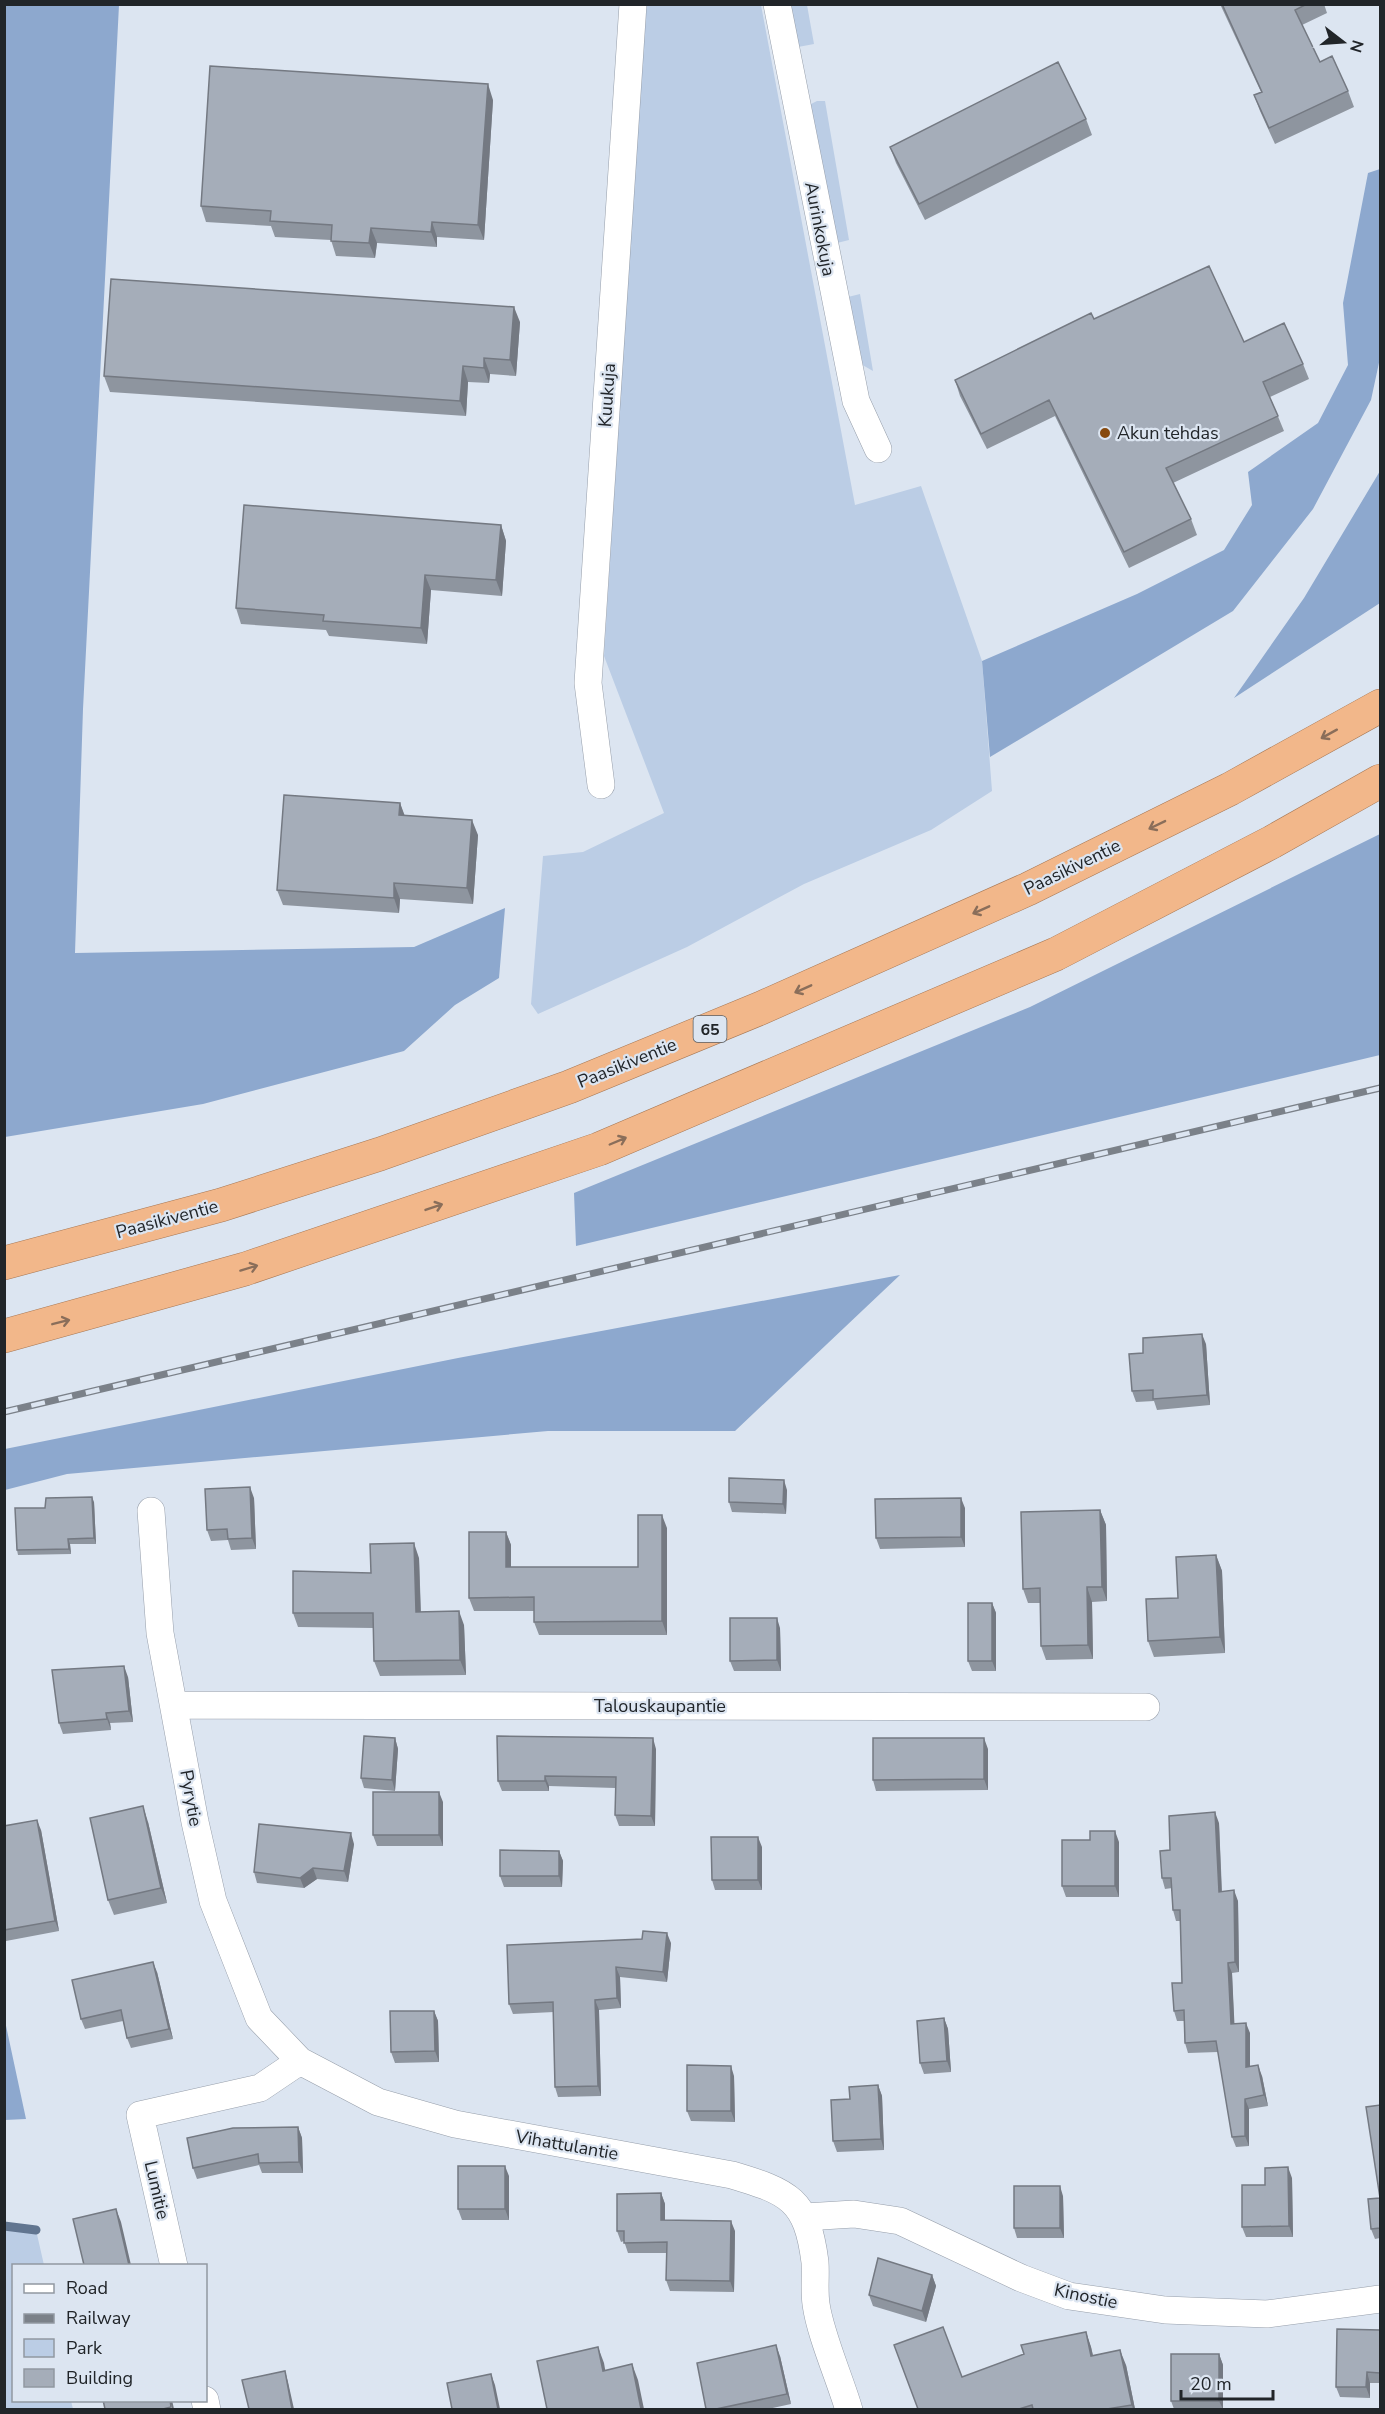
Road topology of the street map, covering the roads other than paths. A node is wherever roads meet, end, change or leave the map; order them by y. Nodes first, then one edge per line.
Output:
1 (633, 4) edge
2 (777, 4) edge
3 (878, 449) dead end
4 (1380, 706) edge
5 (1380, 781) edge
6 (601, 785) dead end
7 (4, 1263) edge
8 (4, 1336) edge
9 (151, 1511) dead end
10 (175, 1705) junction
11 (1146, 1707) dead end
12 (300, 2061) junction
13 (805, 2217) junction
14 (174, 2264) edge
15 (1380, 2299) edge
16 (849, 2409) edge

1 - 6 street, Kuukuja
2 - 3 street, Aurinkokuja
4 -> 7 highway, Paasikiventie / 65
8 -> 5 highway
9 - 10 street, Pyrytie
10 - 11 street, Talouskaupantie
10 - 12 street, Pyrytie
12 - 13 street, Vihattulantie
12 - 14 street, Lumitie
13 - 15 street, Kinostie
13 - 16 street

